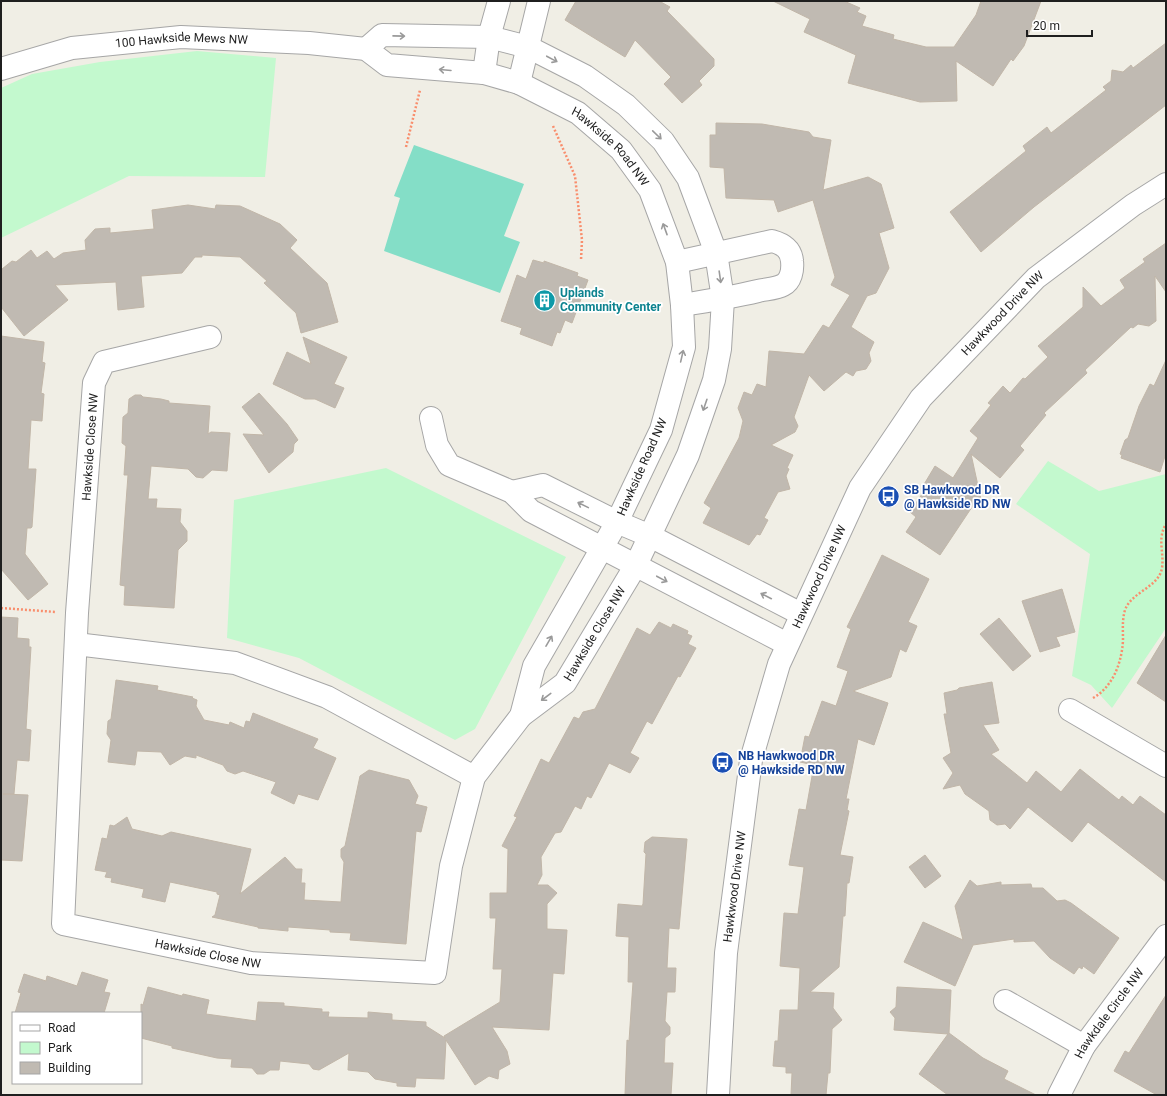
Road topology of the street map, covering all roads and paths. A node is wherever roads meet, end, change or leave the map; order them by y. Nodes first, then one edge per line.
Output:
1 (499, 1) edge
2 (539, 1) edge
3 (489, 38) junction
4 (528, 47) junction
5 (366, 49) junction
6 (425, 68) junction
7 (1, 69) edge
8 (484, 73) junction
9 (519, 83) junction
10 (551, 100) junction
11 (406, 148) dead end
12 (1166, 184) edge
13 (716, 253) junction
14 (581, 260) dead end
15 (677, 262) junction
16 (723, 299) junction
17 (682, 306) junction
18 (210, 337) dead end
19 (431, 418) dead end
20 (512, 492) junction
21 (618, 522) junction
22 (1166, 524) edge
23 (650, 536) junction
24 (603, 548) junction
25 (636, 565) junction
26 (1, 608) edge
27 (64, 613) dead end
28 (801, 614) junction
29 (76, 644) junction
30 (787, 644) junction
31 (1070, 710) joint
32 (521, 716) junction
33 (1166, 766) edge
34 (474, 777) junction
35 (1166, 936) edge
36 (1005, 1001) dead end
37 (1084, 1046) junction
38 (718, 1095) edge
39 (1059, 1095) edge

1 - 3 street
2 - 4 street
3 - 4 street
5 -> 3 street
3 - 8 street
4 - 9 street
4 -> 13 street
5 - 6 street
5 - 7 street, 100 Hawkside Mews NW
8 -> 6 street
6 - 11 path
8 - 9 street, Hawkside Road NW
9 - 10 street, Hawkside Road NW
10 - 14 path
15 -> 10 street, Hawkside Road NW
12 - 28 street, Hawkwood Drive NW
13 - 15 street
13 -> 16 street
13 - 16 street
15 - 17 street, Hawkside Road NW
16 - 17 street
16 -> 23 street
21 -> 17 street, Hawkside Road NW
18 - 29 street, Hawkside Close NW
19 - 20 street
21 -> 20 street
20 - 24 street
21 - 23 street, Hawkside Road NW
21 - 24 street, Hawkside Close NW
22 - 31 path
23 - 25 street, Hawkside Close NW
28 -> 23 street, Hawkside Road NW
24 - 25 street
32 -> 24 street, Hawkside Close NW
25 -> 30 street
25 -> 32 street, Hawkside Close NW
26 - 27 path
28 - 30 street, Hawkwood Drive NW
29 - 34 street
29 - 34 street, Hawkside Close NW
30 - 38 street, Hawkwood Drive NW
31 - 33 street
32 - 34 street, Hawkside Close NW
35 - 37 street, Hawkdale Circle NW
36 - 37 street
37 - 39 street, Hawkdale Circle NW

